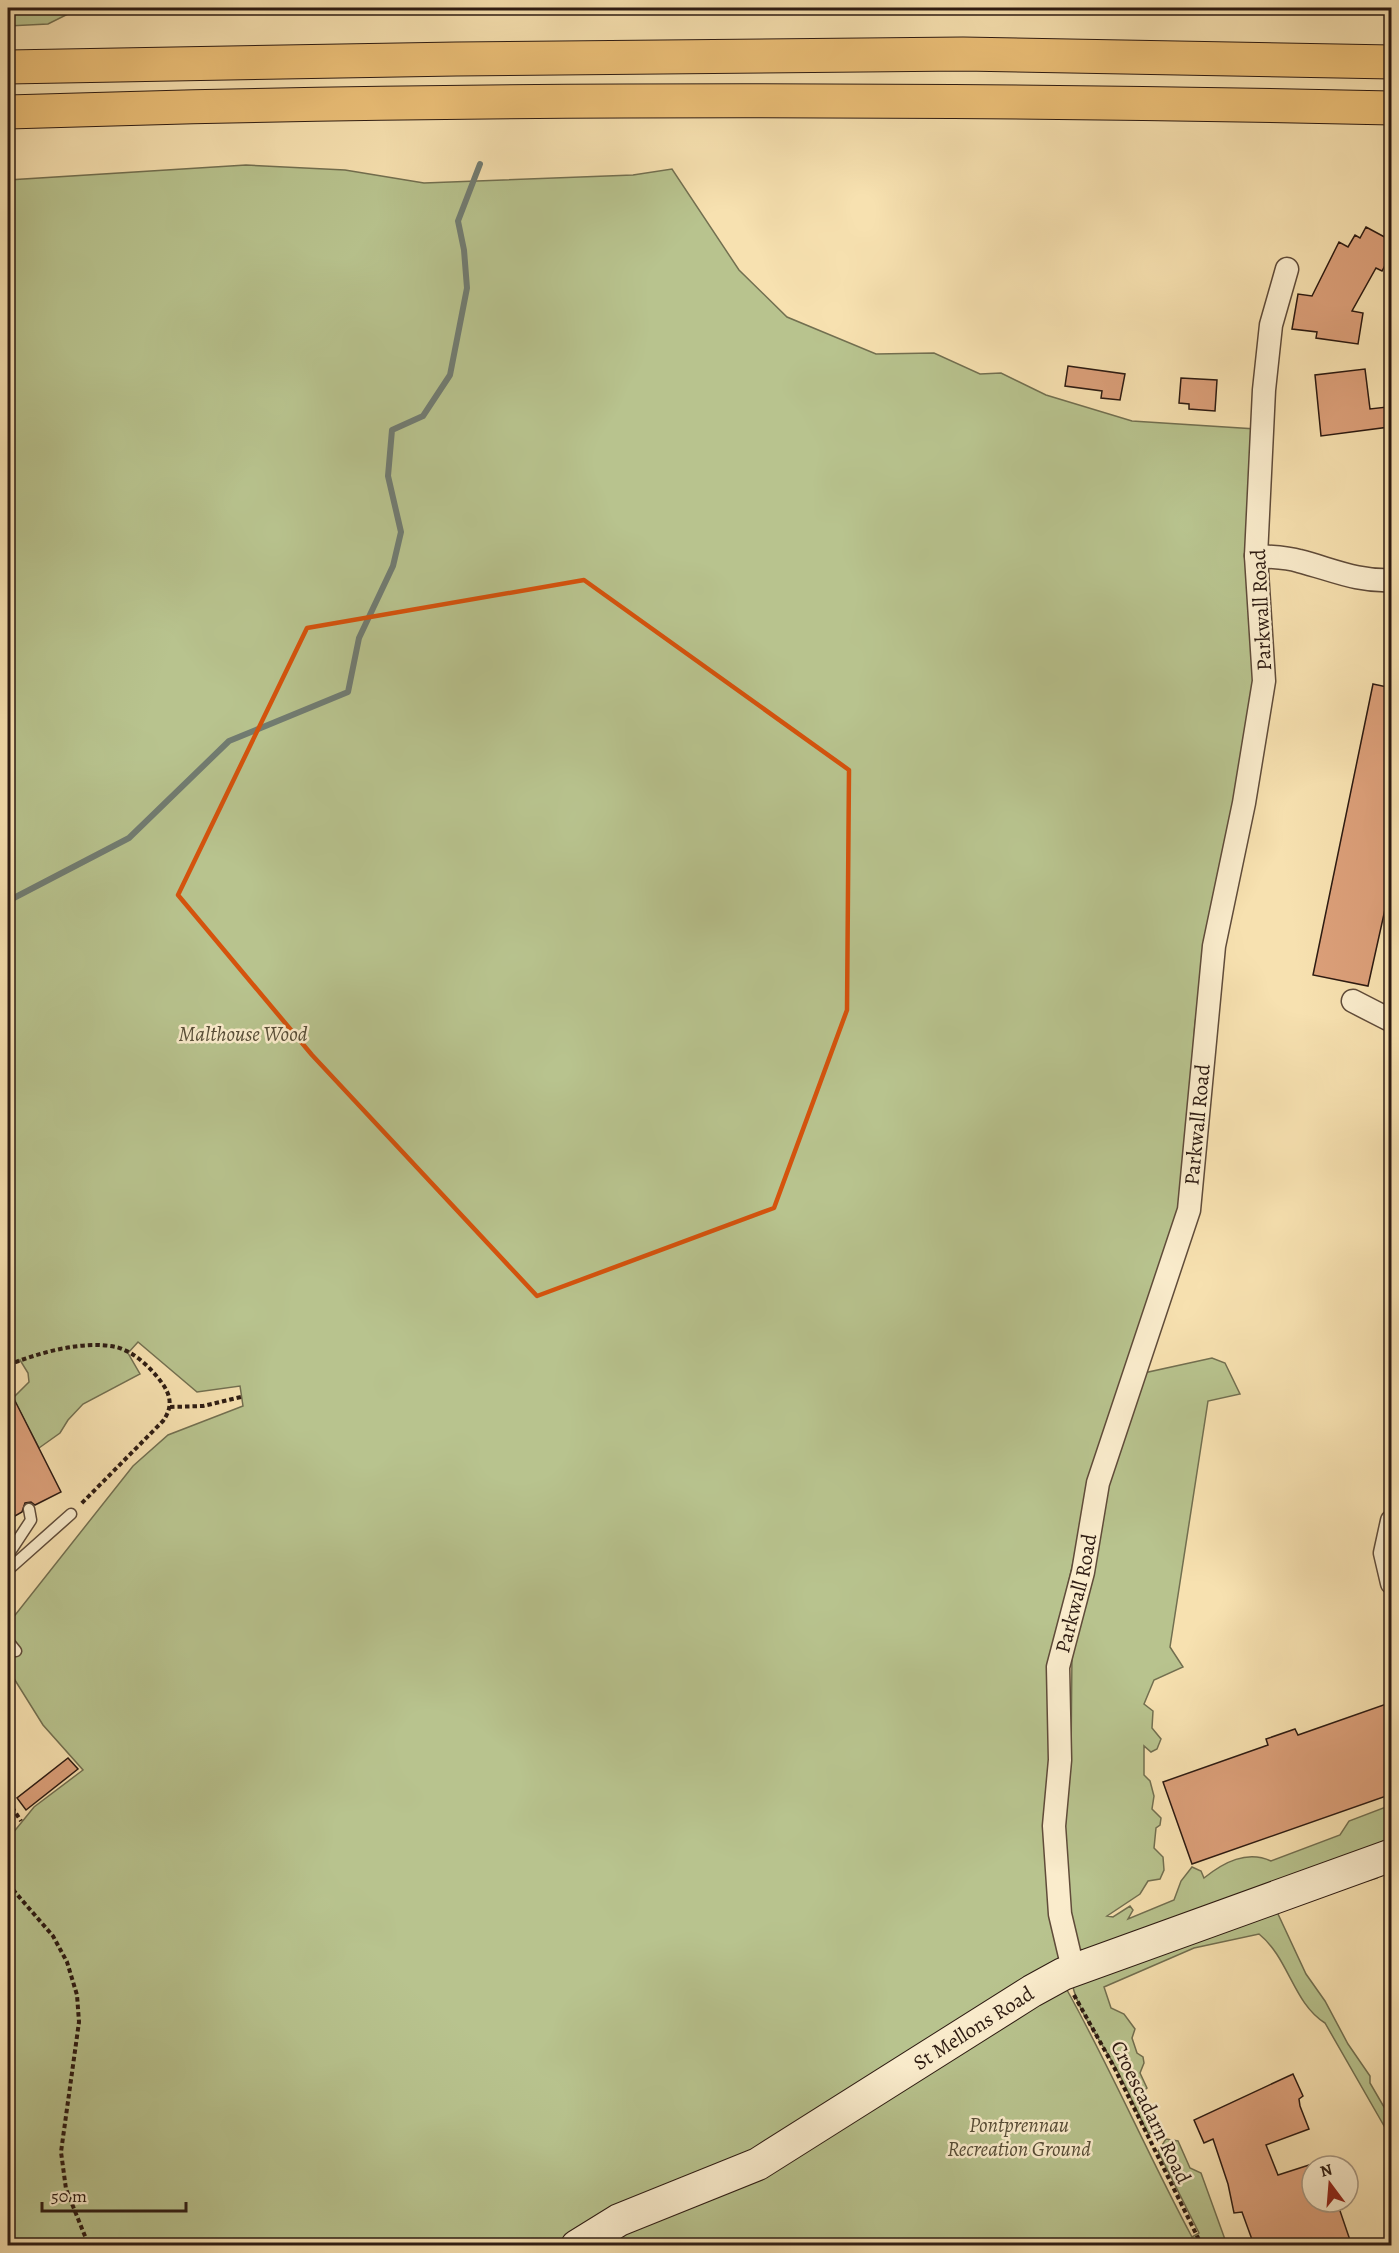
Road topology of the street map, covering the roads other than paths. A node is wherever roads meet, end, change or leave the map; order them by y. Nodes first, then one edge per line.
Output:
1 (1392, 51) edge
2 (1242, 59) junction
3 (1392, 62) edge
4 (8, 67) edge
5 (1240, 105) junction
6 (1392, 108) edge
7 (8, 112) edge
8 (1392, 119) edge
9 (1287, 269) dead end
10 (1256, 556) junction
11 (1392, 580) edge
12 (1353, 1001) dead end
13 (1392, 1021) edge
14 (29, 1509) dead end
15 (71, 1514) road end
16 (1392, 1521) edge
17 (8, 1555) edge
18 (8, 1570) edge
19 (1392, 1583) edge
20 (8, 1641) edge
21 (16, 1651) dead end
22 (1392, 1856) edge
23 (1073, 1981) junction
24 (577, 2246) edge

1 - 2 highway
2 - 3 highway
2 - 4 highway
5 - 6 highway
5 - 7 highway
5 - 8 highway
9 - 10 street, Parkwall Road
10 - 11 street
10 - 23 street, Parkwall Road
12 - 13 street
14 - 17 lane
15 - 18 lane
16 - 19 street
20 - 21 lane
22 - 23 main road, St Mellons Road
23 - 24 main road, St Mellons Road

